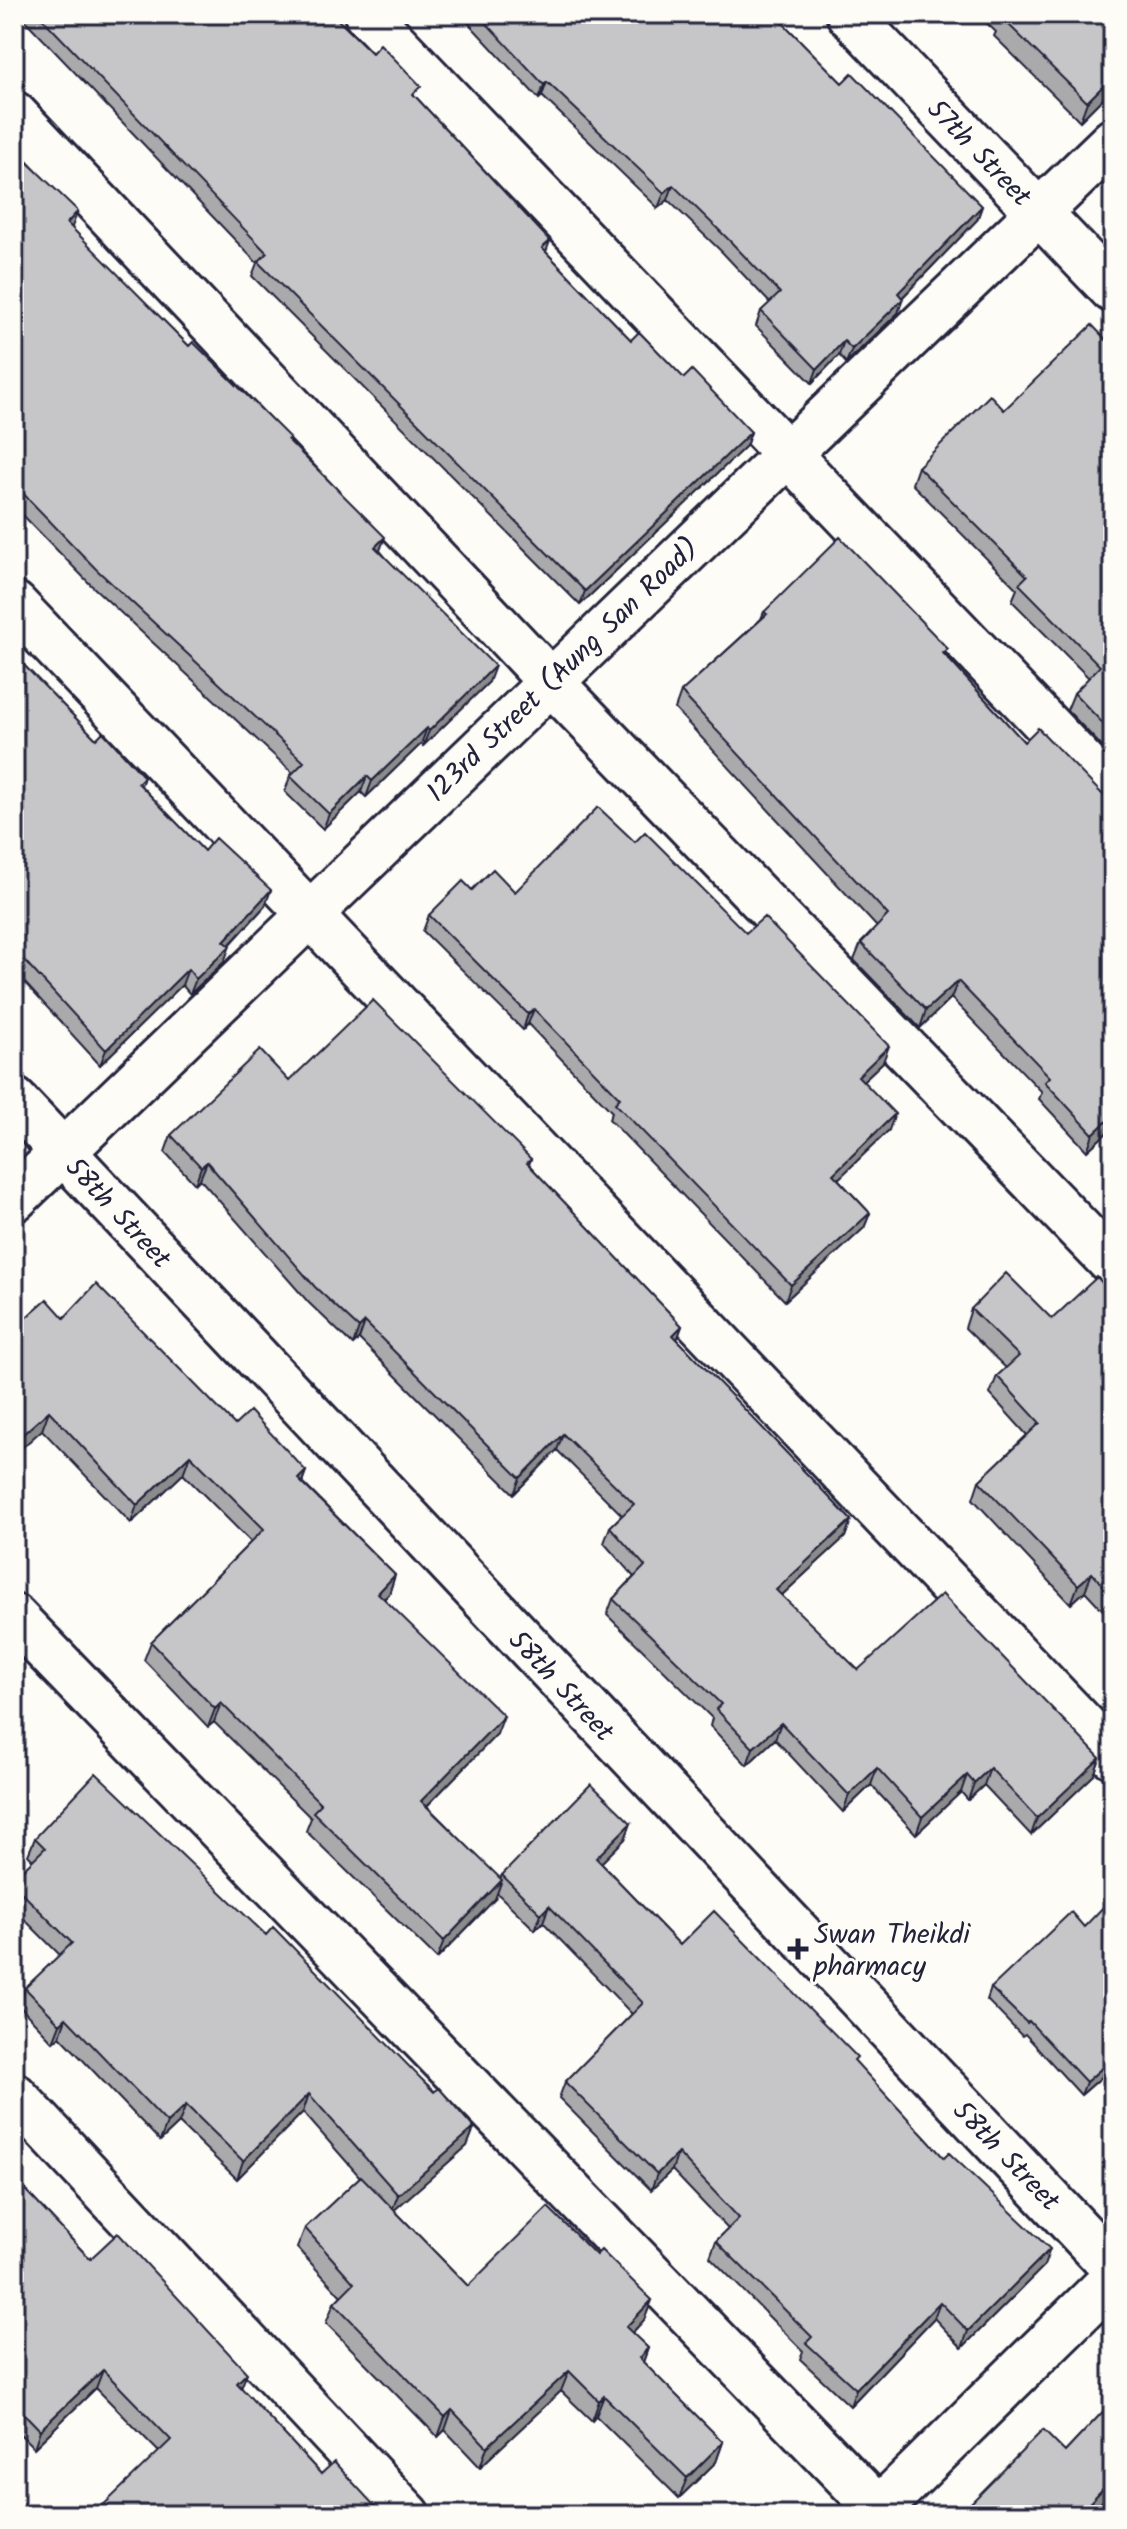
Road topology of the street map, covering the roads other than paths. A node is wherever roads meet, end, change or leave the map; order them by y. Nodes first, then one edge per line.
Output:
1 (367, 14) edge
2 (849, 14) edge
3 (14, 114) edge
4 (1113, 141) edge
5 (1038, 213) junction
6 (1113, 290) edge
7 (788, 452) junction
8 (14, 604) edge
9 (550, 681) junction
10 (1113, 794) edge
11 (307, 913) junction
12 (14, 1100) edge
13 (63, 1152) junction
14 (14, 1199) edge
15 (1113, 1264) edge
16 (14, 1617) edge
17 (1113, 1756) edge
18 (14, 2095) edge
19 (1113, 2267) edge
20 (1113, 2279) edge
21 (878, 2513) edge
22 (408, 2515) edge

1 - 7 street
2 - 5 street, 57th Street
3 - 9 street
4 - 5 street, 123rd Street (Aung San Road)
5 - 6 street, 57th Street
5 - 7 street, 123rd Street (Aung San Road)
7 - 9 street, 123rd Street (Aung San Road)
7 - 10 street
8 - 11 street
9 - 11 street, 123rd Street (Aung San Road)
9 - 15 street
11 - 13 street, 123rd Street (Aung San Road)
11 - 17 street
12 - 13 street, 58th Street
13 - 14 street, 123rd Street (Aung San Road)
13 - 19 street, 58th Street
16 - 21 street
18 - 22 street
20 - 21 street

